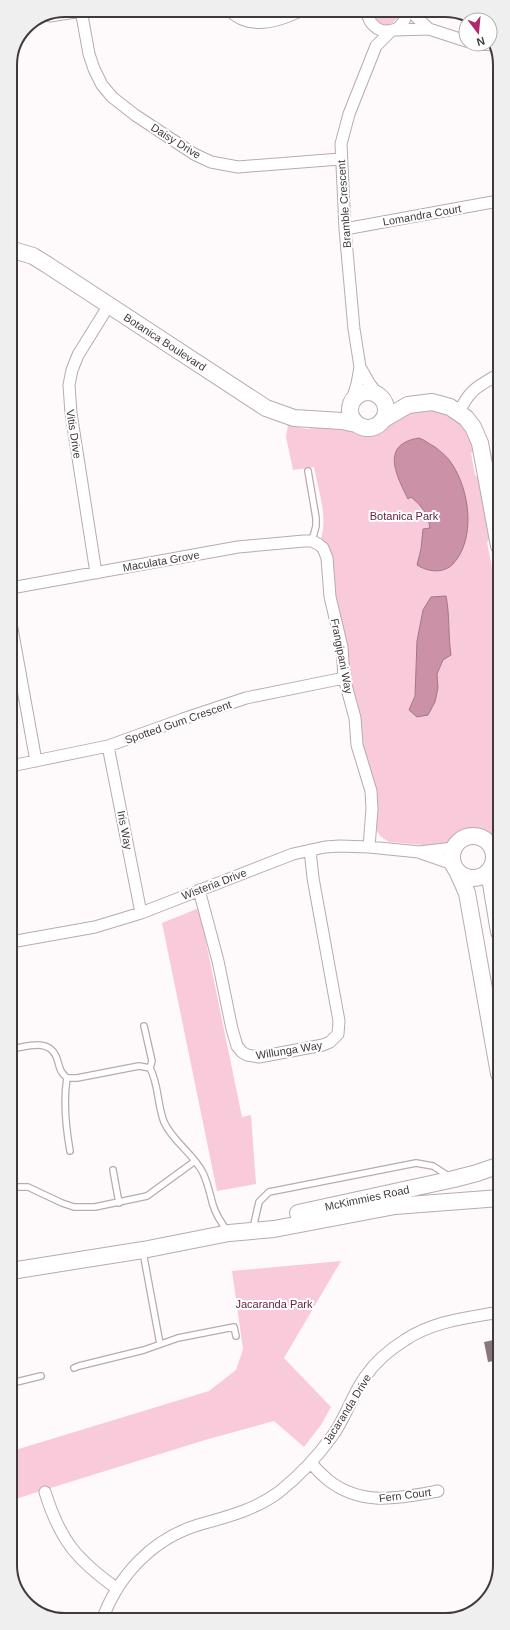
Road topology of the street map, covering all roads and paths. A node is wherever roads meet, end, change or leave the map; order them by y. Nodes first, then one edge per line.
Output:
1 (82, 17) edge
2 (236, 17) edge
3 (287, 17) edge
4 (368, 17) edge
5 (369, 17) edge
6 (404, 17) edge
7 (417, 17) edge
8 (429, 28) junction
9 (393, 30) junction
10 (458, 38) edge
11 (376, 46) junction
12 (340, 159) junction
13 (493, 202) edge
14 (345, 229) junction
15 (17, 251) edge
16 (109, 305) junction
17 (360, 367) junction
18 (493, 378) edge
19 (381, 397) junction
20 (351, 402) junction
21 (408, 405) junction
22 (459, 412) junction
23 (326, 419) junction
24 (384, 419) junction
25 (356, 424) junction
26 (308, 470) dead end
27 (493, 501) edge
28 (312, 541) junction
29 (96, 573) junction
30 (17, 587) edge
31 (17, 656) edge
32 (344, 678) junction
33 (108, 746) junction
34 (36, 761) junction
35 (17, 765) edge
36 (493, 840) edge
37 (369, 847) junction
38 (310, 850) junction
39 (419, 852) junction
40 (455, 862) junction
41 (493, 864) edge
42 (489, 872) junction
43 (199, 890) junction
44 (493, 896) edge
45 (141, 913) junction
46 (17, 941) edge
47 (493, 1006) edge
48 (144, 1026) dead end
49 (17, 1048) edge
50 (150, 1068) junction
51 (67, 1078) junction
52 (70, 1151) dead end
53 (195, 1161) junction
54 (493, 1168) edge
55 (113, 1170) dead end
56 (454, 1179) junction
57 (17, 1187) edge
58 (493, 1199) edge
59 (119, 1203) junction
60 (254, 1224) junction
61 (232, 1233) junction
62 (143, 1250) junction
63 (17, 1270) edge
64 (493, 1313) edge
65 (236, 1336) dead end
66 (160, 1344) junction
67 (74, 1368) dead end
68 (42, 1376) dead end
69 (17, 1382) edge
70 (310, 1463) junction
71 (438, 1490) dead end
72 (45, 1492) dead end
73 (116, 1588) junction
74 (105, 1613) edge

1 - 12 street, Daisy Drive
2 - 3 street
4 - 11 street
5 - 9 street
6 - 9 street, Bramble Crescent
7 - 8 street
8 - 9 street
8 - 10 street
9 - 11 street, Bramble Crescent
11 - 12 street, Bramble Crescent
12 - 14 street, Bramble Crescent
13 - 14 street, Lomandra Court
14 - 17 street, Bramble Crescent
15 - 16 street, Botanica Boulevard
16 - 23 street, Botanica Boulevard
16 - 29 street, Vitis Drive
17 - 19 street, Bramble Crescent
17 - 20 street, Bramble Crescent
18 - 22 street
19 - 20 street
19 - 21 street
19 - 24 street
20 - 23 street
20 - 25 street
21 - 22 street
21 - 24 street
22 - 27 street
23 - 25 street, Botanica Boulevard
24 - 25 street
26 - 28 lane
28 - 29 street, Maculata Grove
28 - 32 street, Frangipani Way
29 - 30 street, Maculata Grove
31 - 34 street
32 - 33 street, Spotted Gum Crescent
32 - 37 street, Frangipani Way
33 - 34 street, Spotted Gum Crescent
33 - 45 street, Iris Way
34 - 35 street, Spotted Gum Crescent
36 - 40 street
37 - 38 street, Wisteria Drive
37 - 39 street, Wisteria Drive
38 - 43 street, Wisteria Drive
38 - 43 street, Willunga Way
39 - 40 street, Wisteria Drive
39 - 40 street, Wisteria Drive
40 - 42 street
40 - 47 street
41 - 42 street
42 - 44 street
43 - 45 street, Wisteria Drive
45 - 46 street, Wisteria Drive
48 - 50 lane
49 - 51 lane
50 - 51 lane
50 - 53 lane
51 - 52 lane
53 - 59 lane
53 - 61 lane
54 - 56 street, McKimmies Road
55 - 59 lane
56 - 60 street, McKimmies Road
56 - 60 lane
57 - 59 lane
58 - 61 street, McKimmies Road
60 - 61 street, McKimmies Road
61 - 62 street, McKimmies Road
62 - 63 street, McKimmies Road
62 - 66 lane
64 - 70 street, Jacaranda Drive
65 - 66 lane
66 - 67 lane
68 - 69 lane
70 - 71 street, Fern Court
70 - 73 street, Jacaranda Drive
72 - 73 street
73 - 74 street, Jacaranda Drive

